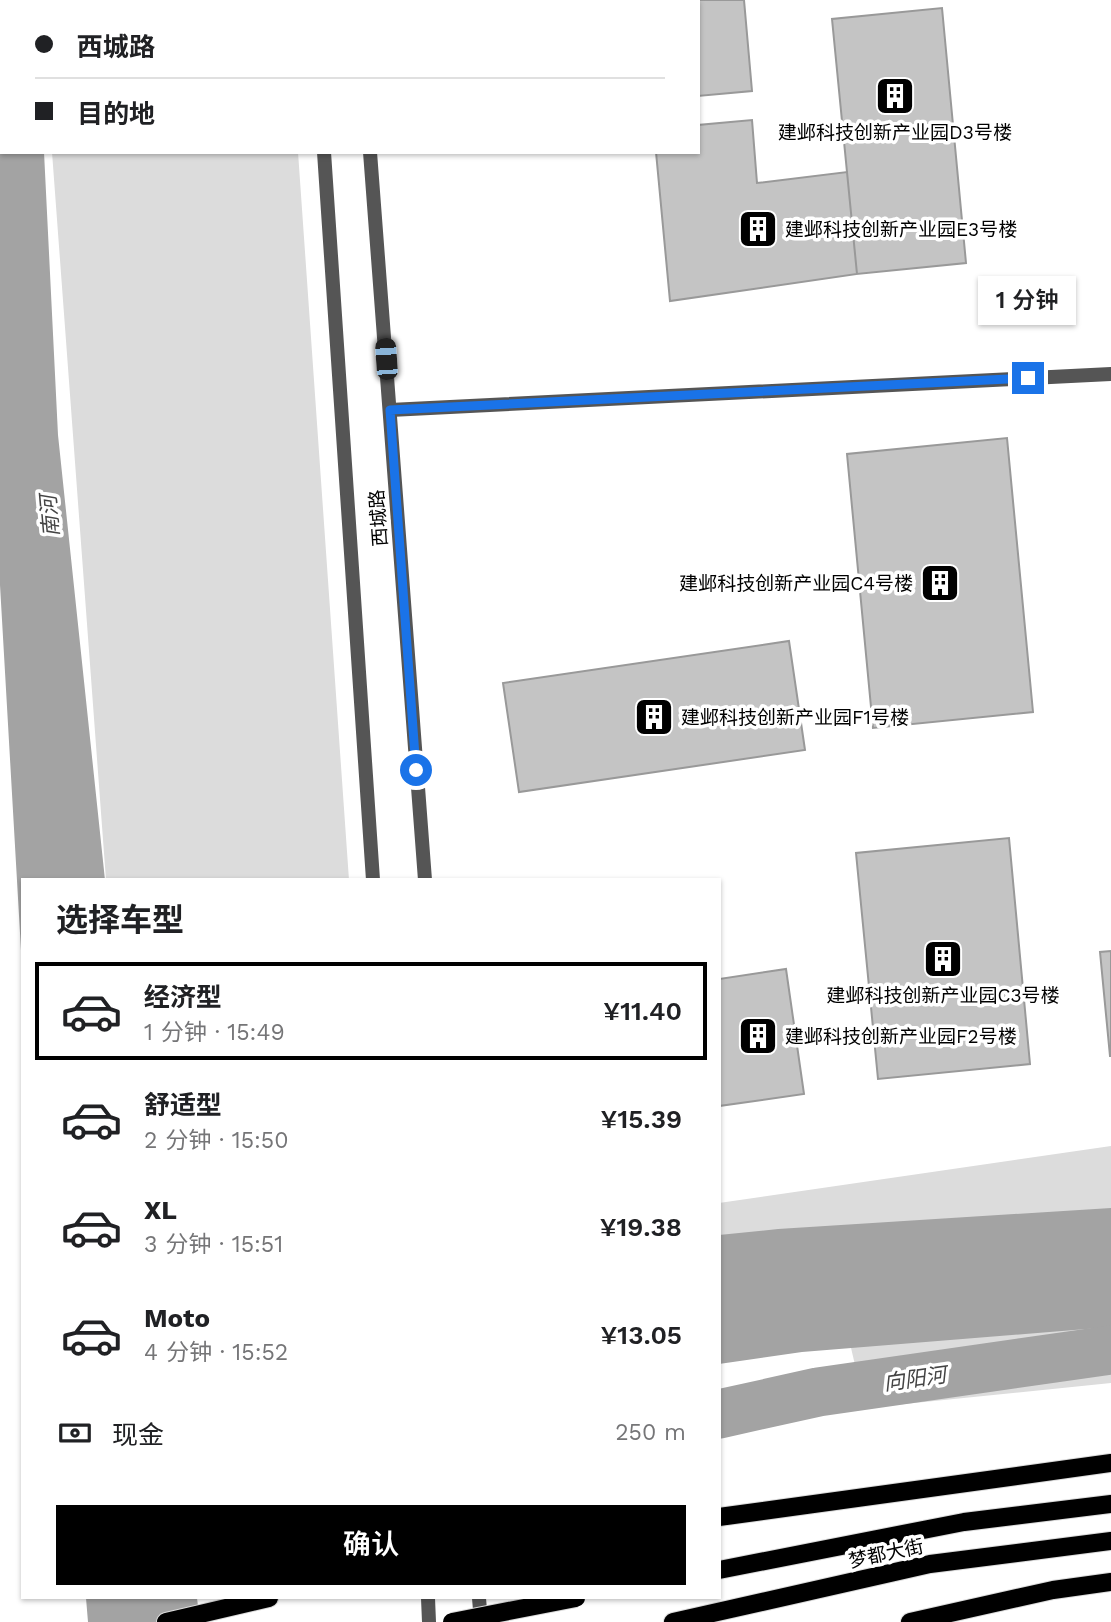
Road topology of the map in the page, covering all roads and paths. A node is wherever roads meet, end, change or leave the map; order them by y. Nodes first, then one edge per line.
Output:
1 (324, 154) edge
2 (370, 154) edge
3 (1111, 374) edge
4 (390, 410) junction
5 (373, 878) edge
6 (425, 878) edge
7 (1111, 1463) edge
8 (1111, 1504) edge
9 (721, 1517) edge
10 (1111, 1541) edge
11 (721, 1570) edge
12 (1111, 1582) edge
13 (265, 1599) edge
14 (428, 1599) edge
15 (479, 1599) edge
16 (571, 1599) edge
17 (959, 1617) edge
18 (166, 1622) edge
19 (429, 1622) edge
20 (452, 1622) edge
21 (481, 1622) edge
22 (673, 1622) edge
23 (910, 1622) edge

1 - 5 street, 西城路
2 - 4 street, 西城路
3 - 4 street
4 - 6 street, 西城路
7 - 9 main road
8 - 11 main road, 梦都大街
10 - 22 main road, 梦都大街
12 - 17 main road
13 - 18 main road
14 - 19 street
15 - 21 street
16 - 20 main road, bridge
17 - 23 main road

